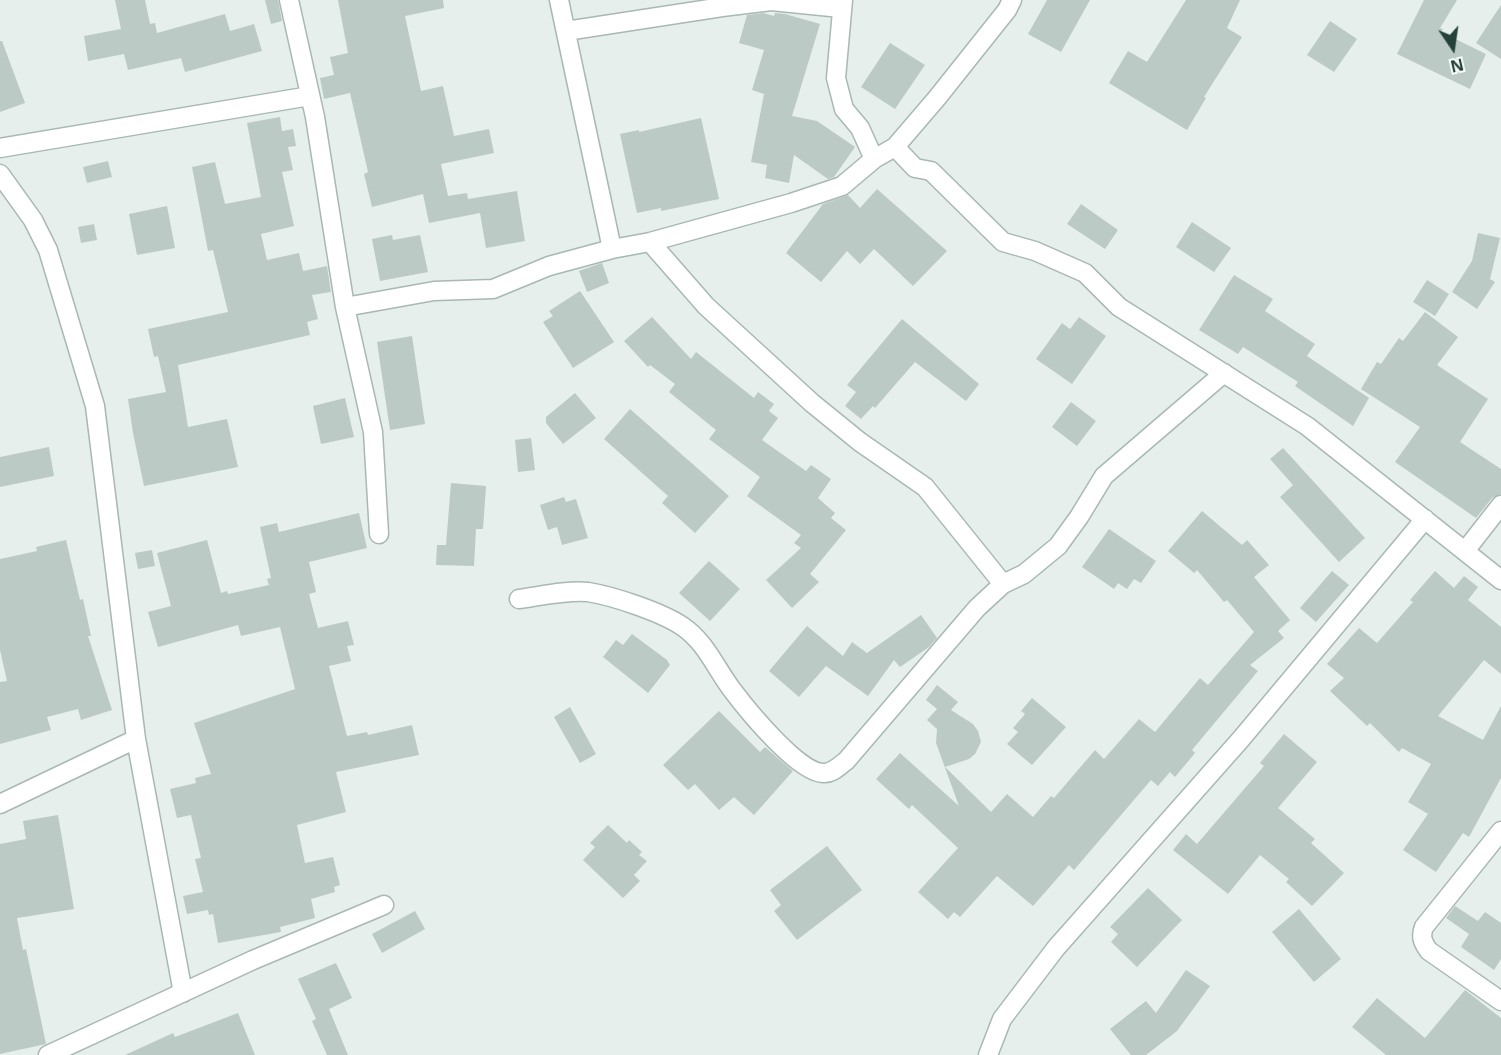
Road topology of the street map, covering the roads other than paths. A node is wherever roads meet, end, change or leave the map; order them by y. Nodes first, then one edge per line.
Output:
1 (289, 0) edge
2 (559, 0) edge
3 (1012, 0) edge
4 (842, 4) edge
5 (566, 31) junction
6 (310, 96) junction
7 (895, 147) junction
8 (0, 148) edge
9 (874, 159) junction
10 (0, 174) edge
11 (650, 242) junction
12 (612, 249) junction
13 (345, 307) junction
14 (1224, 373) junction
15 (1501, 505) edge
16 (1425, 519) junction
17 (379, 534) dead end
18 (1465, 551) junction
19 (1501, 580) edge
20 (1003, 584) junction
21 (519, 598) dead end
22 (136, 739) junction
23 (0, 804) edge
24 (1501, 831) edge
25 (384, 905) dead end
26 (183, 993) junction
27 (1501, 1001) edge
28 (48, 1055) edge
29 (988, 1055) edge

1 - 6 street
2 - 5 street
3 - 7 street
4 - 5 street
4 - 9 street
5 - 12 street
6 - 8 street
6 - 13 street
7 - 9 street
7 - 14 street
9 - 11 street
10 - 22 street
11 - 12 street
11 - 20 street
12 - 13 street
13 - 17 street
14 - 16 street
14 - 20 street
15 - 18 street
16 - 18 street
16 - 29 street
18 - 19 street
20 - 21 street
22 - 23 street
22 - 26 street
24 - 27 street
25 - 26 street
26 - 28 street

